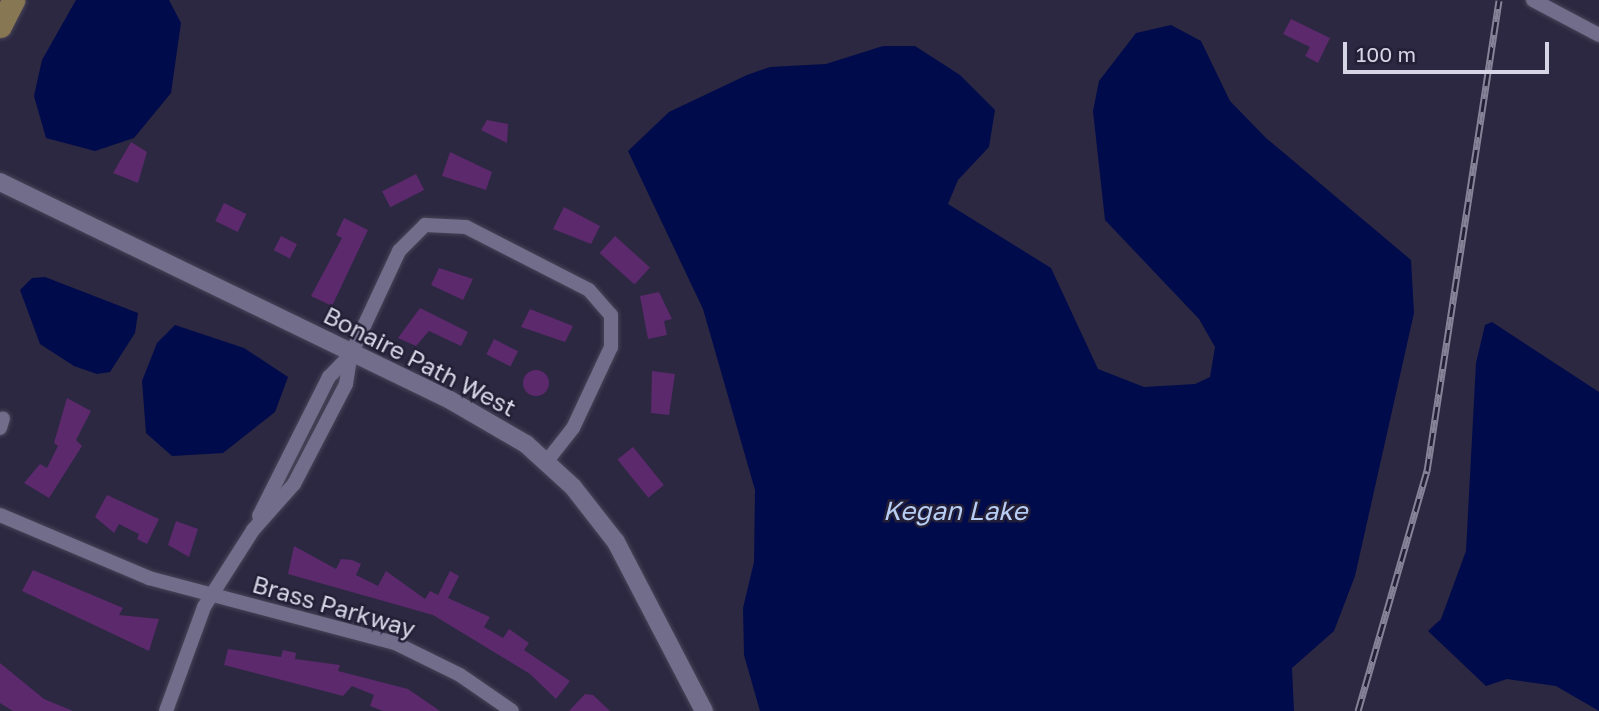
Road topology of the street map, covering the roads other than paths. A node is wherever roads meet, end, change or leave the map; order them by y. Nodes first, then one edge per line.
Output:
1 (13, 0) edge
2 (1534, 0) edge
3 (0, 26) edge
4 (1599, 35) edge
5 (0, 182) edge
6 (351, 354) junction
7 (547, 461) junction
8 (0, 515) edge
9 (211, 596) junction
10 (166, 711) edge
11 (512, 711) edge
12 (704, 711) edge

1 - 3 main road
2 - 4 street
5 - 6 street, Bonaire Path West
6 - 7 street, Bonaire Path West
6 - 7 street
6 - 9 street
7 - 12 street, Bonaire Path West
8 - 9 street, Brass Parkway
9 - 10 street
9 - 11 street, Brass Parkway

